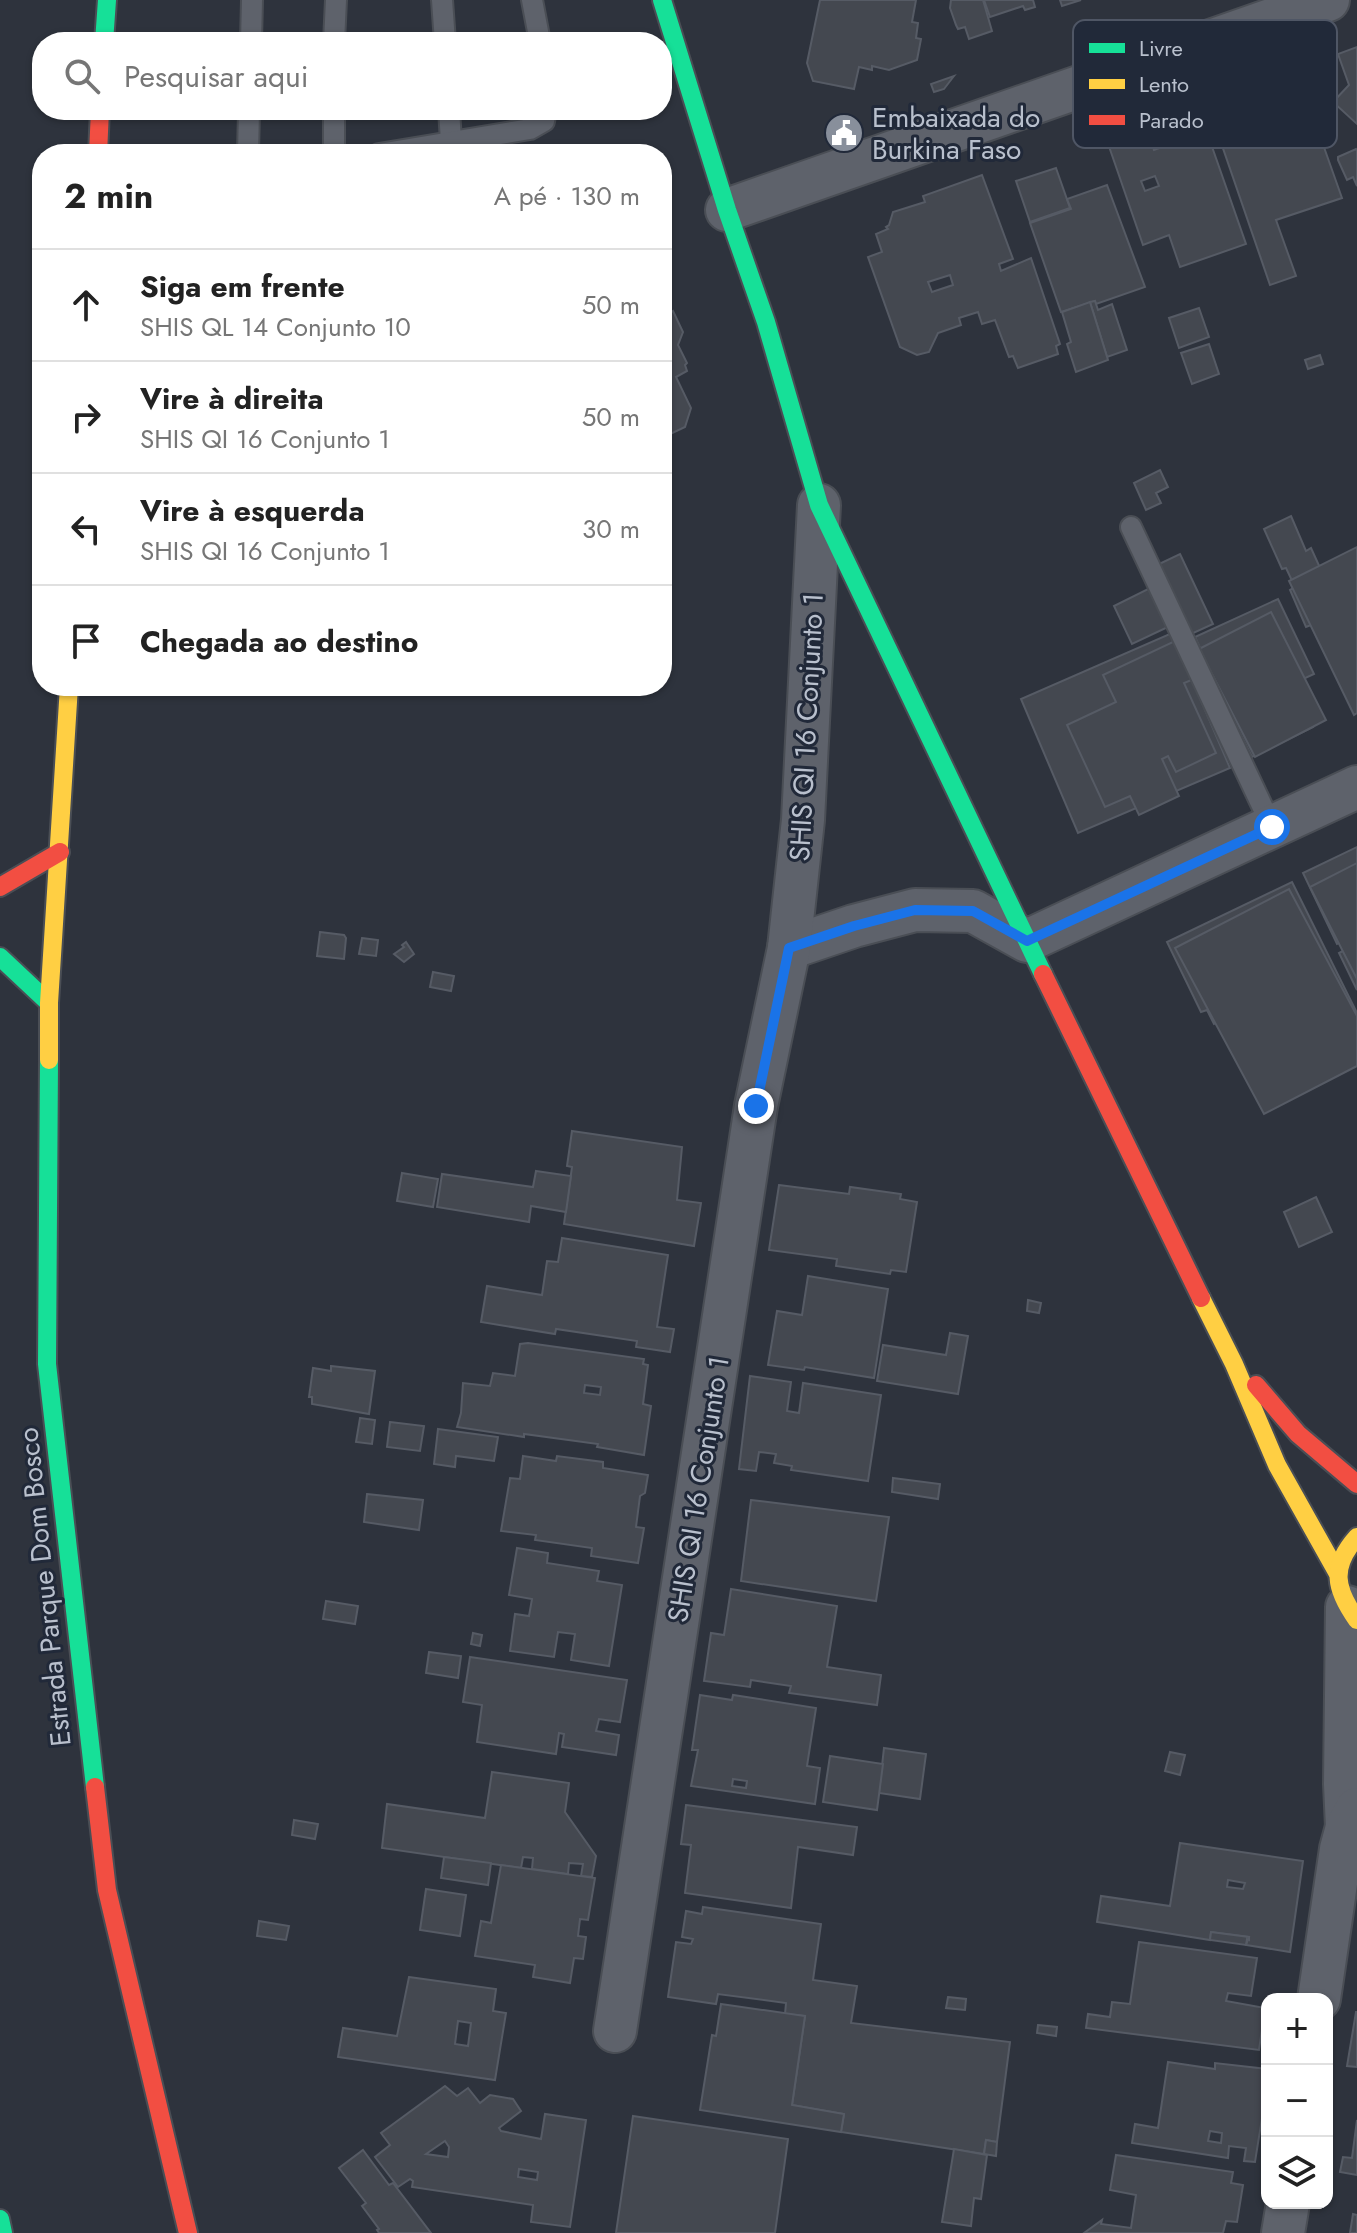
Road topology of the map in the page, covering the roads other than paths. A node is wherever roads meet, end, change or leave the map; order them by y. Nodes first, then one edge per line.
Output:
1 (107, 0) edge
2 (252, 0) edge
3 (336, 0) edge
4 (442, 0) edge
5 (532, 0) edge
6 (662, 0) edge
7 (1328, 0) edge
8 (1271, 20) edge
9 (105, 32) edge
10 (251, 32) edge
11 (334, 32) edge
12 (444, 32) edge
13 (538, 32) edge
14 (672, 32) edge
15 (672, 32) edge
16 (1073, 89) edge
17 (100, 120) edge
18 (249, 120) edge
19 (334, 120) edge
20 (450, 120) edge
21 (544, 120) edge
22 (451, 141) junction
23 (98, 144) edge
24 (248, 144) edge
25 (334, 144) edge
26 (434, 144) edge
27 (727, 210) junction
28 (819, 505) junction
29 (1131, 527) dead end
30 (68, 696) edge
31 (1357, 787) edge
32 (1272, 827) junction
33 (60, 852) junction
34 (0, 887) edge
35 (1027, 941) junction
36 (789, 948) junction
37 (0, 957) edge
38 (49, 1003) junction
39 (1234, 1364) junction
40 (1357, 1484) edge
41 (1357, 1537) edge
42 (1347, 1600) edge
43 (1352, 1818) edge
44 (1320, 1993) edge
45 (615, 2031) dead end
46 (1287, 2209) edge
47 (0, 2219) edge
48 (3, 2233) edge
49 (188, 2233) edge
50 (1283, 2233) edge

1 - 9 street
2 - 10 lane
3 - 11 lane
4 - 12 lane
5 - 13 lane
6 - 15 street
7 - 8 street
14 - 27 street
16 - 27 street
17 - 23 street
18 - 24 lane
19 - 25 lane
20 - 22 lane
21 - 22 lane
22 - 26 lane
27 - 28 street
28 - 35 street
28 - 36 street, SHIS QI 16 Conjunto 1
29 - 32 lane
30 - 33 street, Estrada Parque Dom Bosco
31 - 32 street
32 - 35 street
33 - 34 street
33 - 38 street, Estrada Parque Dom Bosco
35 - 36 street
35 - 39 street
36 - 45 street, SHIS QI 16 Conjunto 1
37 - 38 street
38 - 49 street, Estrada Parque Dom Bosco
39 - 40 street
39 - 42 street
41 - 42 street
42 - 43 street
43 - 44 street
46 - 50 street
47 - 48 street

